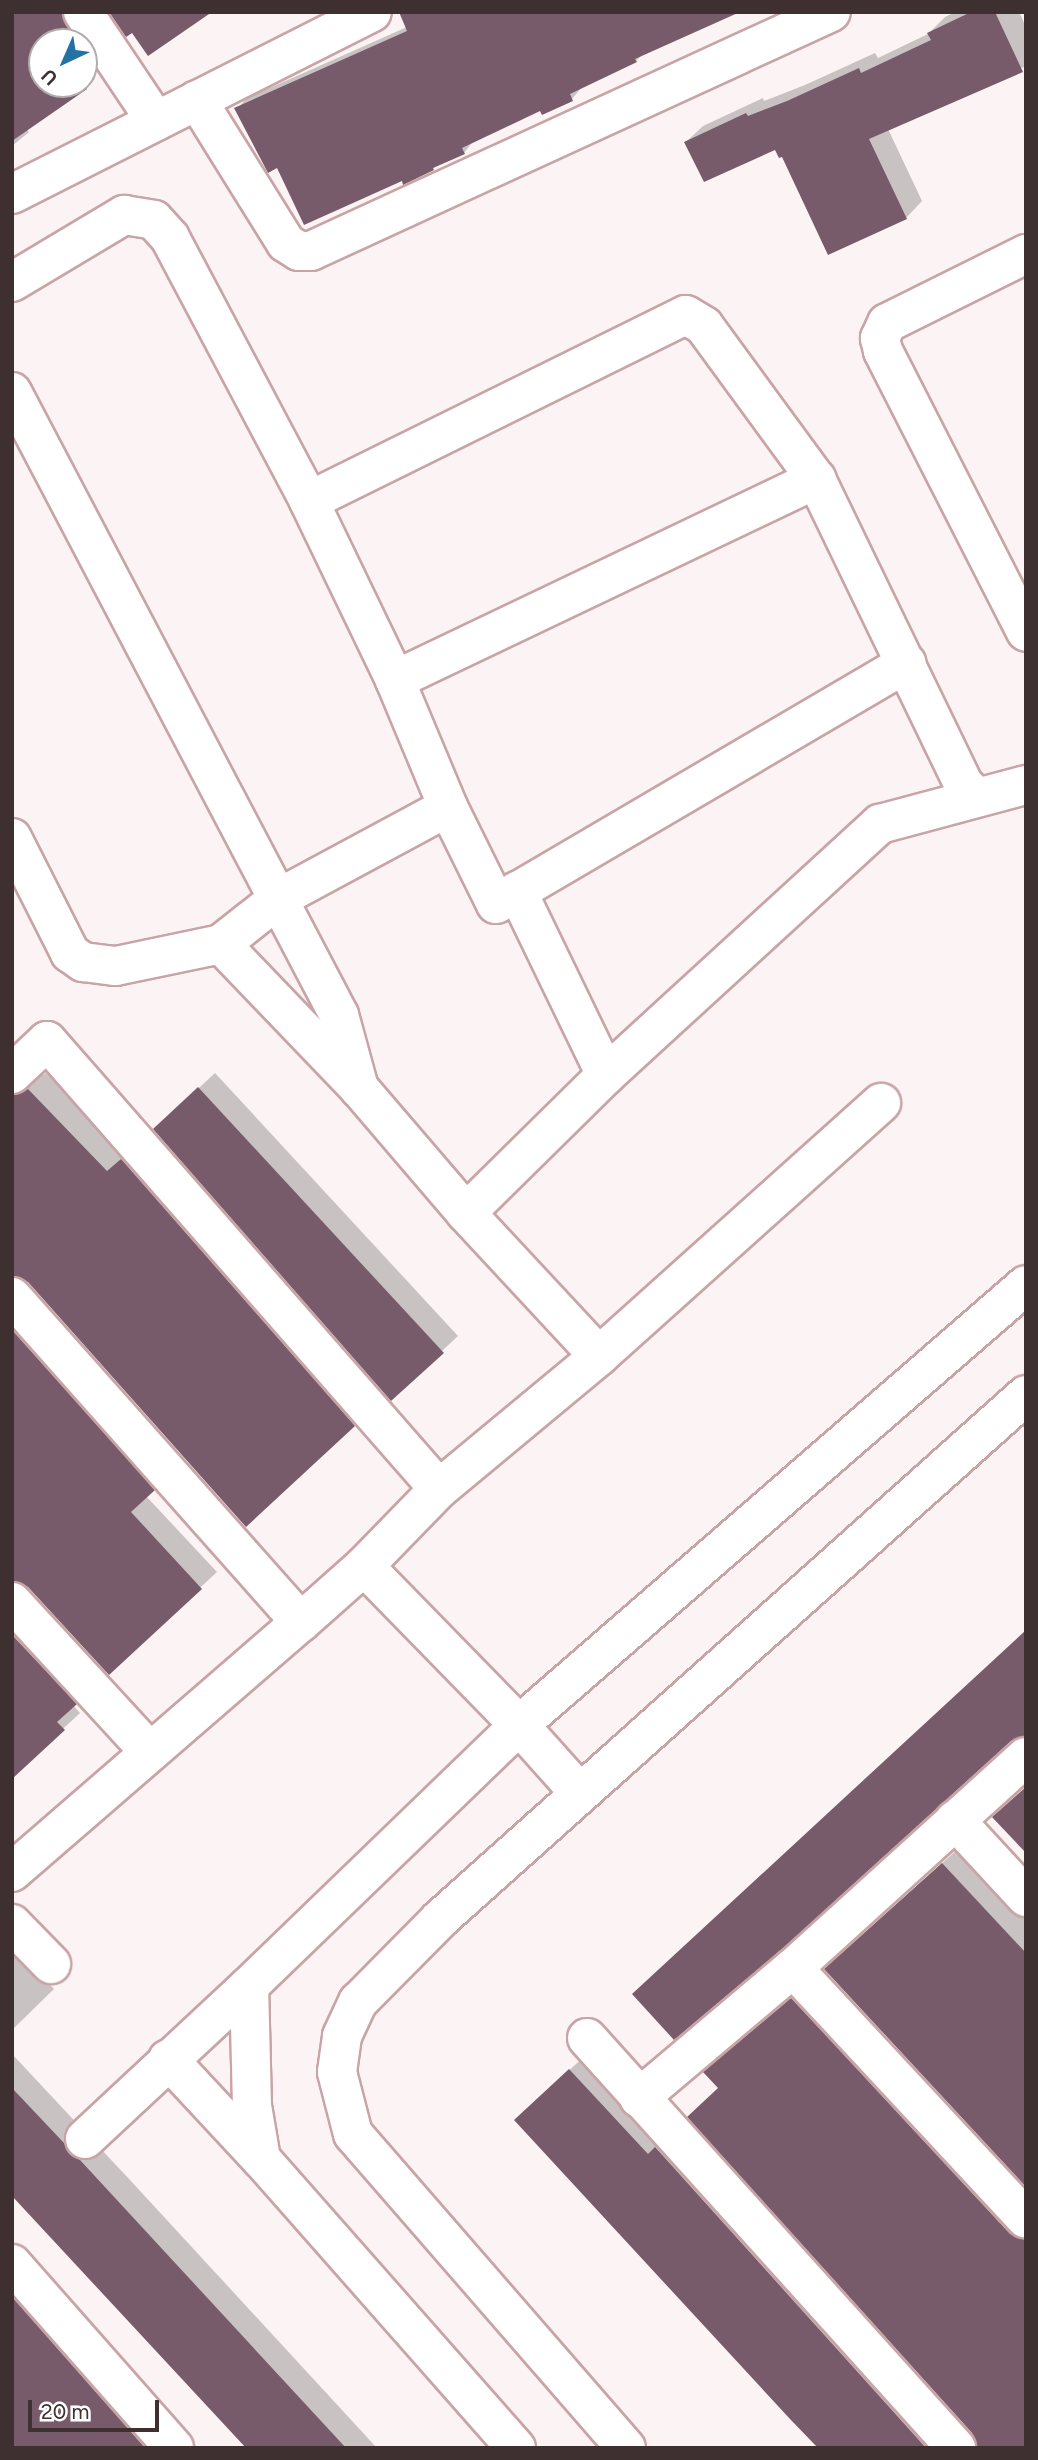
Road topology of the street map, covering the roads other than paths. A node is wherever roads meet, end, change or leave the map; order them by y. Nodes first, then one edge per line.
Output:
1 (83, 12) edge
2 (831, 12) edge
3 (351, 17) edge
4 (197, 100) junction
5 (156, 121) junction
6 (12, 194) edge
7 (1026, 254) edge
8 (12, 282) edge
9 (12, 392) edge
10 (816, 479) junction
11 (309, 501) junction
12 (1026, 632) edge
13 (907, 663) junction
14 (395, 680) junction
15 (1026, 785) edge
16 (976, 796) junction
17 (448, 807) junction
18 (12, 838) edge
19 (517, 891) junction
20 (279, 898) junction
21 (220, 944) junction
22 (12, 1074) edge
23 (606, 1075) junction
24 (359, 1088) junction
25 (881, 1103) dead end
26 (466, 1213) junction
27 (1026, 1285) edge
28 (12, 1297) edge
29 (599, 1356) junction
30 (1026, 1395) edge
31 (439, 1489) junction
32 (364, 1566) junction
33 (12, 1602) edge
34 (301, 1622) junction
35 (524, 1731) junction
36 (149, 1751) junction
37 (1026, 1757) edge
38 (572, 1784) junction
39 (955, 1820) junction
40 (12, 1872) edge
41 (1026, 1897) edge
42 (12, 1924) edge
43 (51, 1964) dead end
44 (793, 1968) junction
45 (249, 1986) junction
46 (587, 2038) dead end
47 (168, 2059) junction
48 (639, 2098) junction
49 (85, 2139) dead end
50 (261, 2159) junction
51 (1026, 2219) edge
52 (12, 2264) edge
53 (174, 2448) edge
54 (516, 2448) edge
55 (626, 2448) edge
56 (956, 2448) edge

1 - 5 street
2 - 4 street
3 - 4 street
4 - 5 street
5 - 6 street
7 - 12 street
8 - 11 street
9 - 20 street
10 - 11 street
10 - 13 street
10 - 14 street
11 - 14 street
13 - 16 street
13 - 19 street
14 - 17 street
15 - 16 street
16 - 23 street
17 - 19 street
17 - 20 street
18 - 21 street
19 - 23 street
20 - 21 street
20 - 24 street
21 - 24 street
22 - 31 street
23 - 26 street
24 - 26 street
25 - 29 street
26 - 29 street
27 - 35 street
28 - 34 street
29 - 31 street
30 - 38 street
31 - 32 street
32 - 34 street
32 - 35 street
33 - 36 street
34 - 36 street
35 - 38 street
35 - 45 street
36 - 40 street
37 - 39 street
38 - 55 street
39 - 41 street
39 - 44 street
42 - 43 street
44 - 48 street
44 - 51 street
45 - 47 street
45 - 50 street
46 - 48 street
47 - 49 street
47 - 50 street
48 - 56 street
50 - 54 street
52 - 53 street

